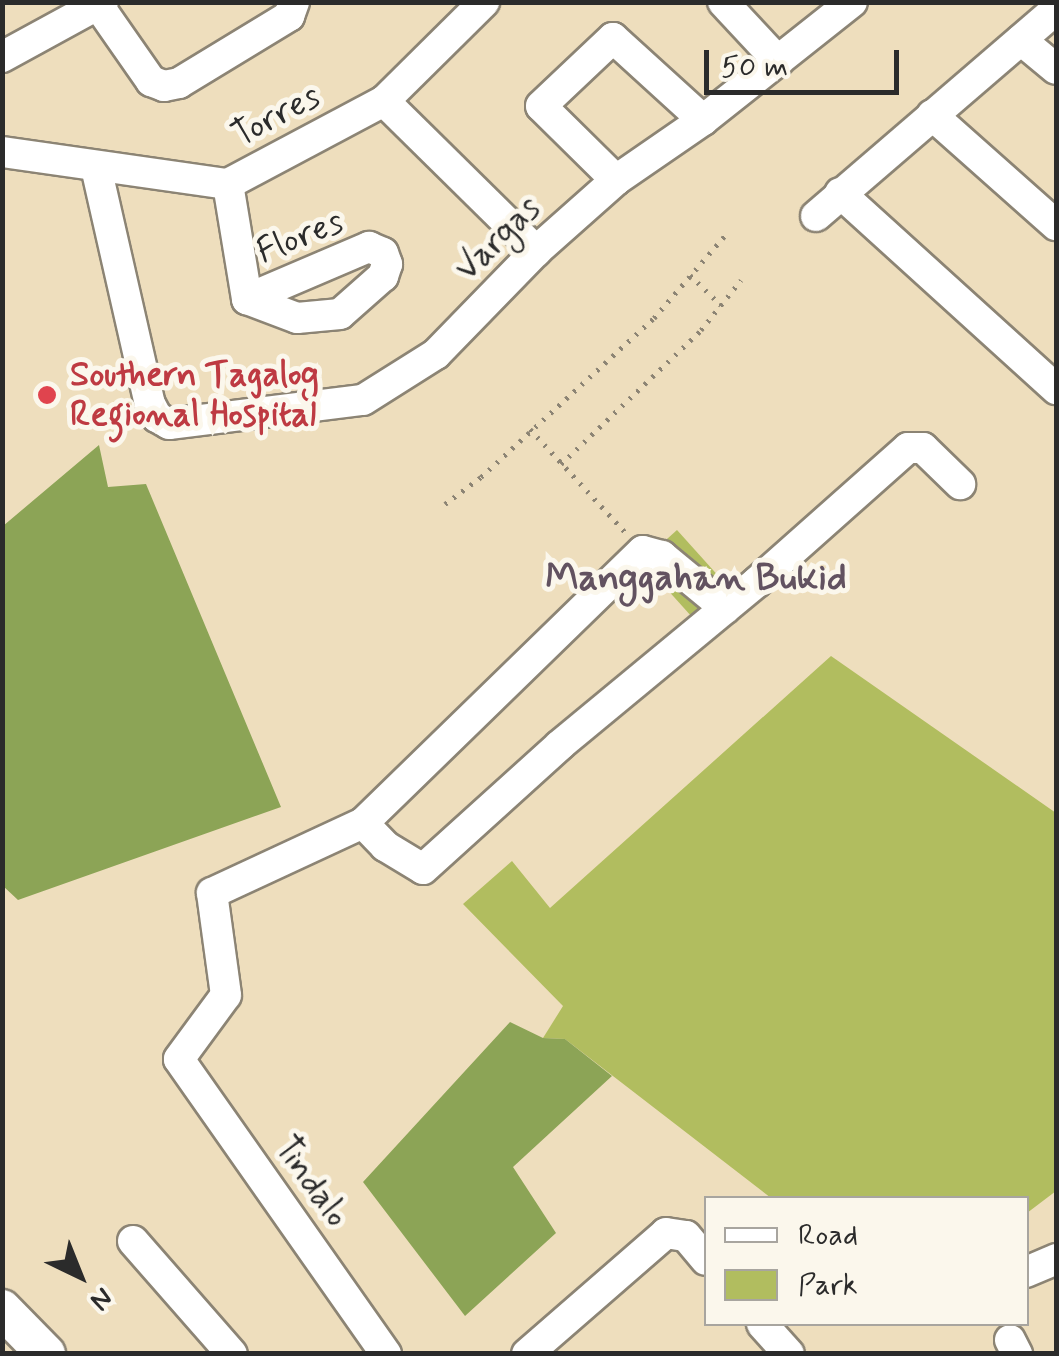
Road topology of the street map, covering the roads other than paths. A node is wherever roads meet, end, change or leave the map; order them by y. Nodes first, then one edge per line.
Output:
1 (294, 2) edge
2 (484, 2) edge
3 (723, 2) edge
4 (852, 2) edge
5 (100, 4) edge
6 (1052, 14) dead end
7 (1021, 40) junction
8 (2, 57) edge
9 (778, 61) junction
10 (1056, 69) edge
11 (384, 101) junction
12 (932, 115) junction
13 (703, 120) junction
14 (2, 152) edge
15 (96, 167) junction
16 (616, 180) junction
17 (228, 184) junction
18 (840, 193) junction
19 (816, 216) dead end
20 (1056, 226) edge
21 (536, 250) junction
22 (246, 299) dead end
23 (1056, 389) edge
24 (960, 484) dead end
25 (725, 608) junction
26 (363, 823) junction
27 (133, 1241) dead end
28 (704, 1258) edge
29 (1056, 1259) edge
30 (1029, 1271) edge
31 (2, 1309) edge
32 (46, 1354) edge
33 (232, 1354) edge
34 (386, 1354) edge
35 (526, 1354) edge

1 - 5 street
2 - 11 street, Torres
3 - 9 street
4 - 9 street, Vargas
5 - 8 street
6 - 7 street
7 - 10 street
7 - 12 street
9 - 13 street, Vargas
11 - 17 street, Torres
11 - 21 street
12 - 18 street
12 - 20 street
13 - 16 street, Vargas
13 - 16 street
14 - 15 street, Torres
15 - 17 street, Torres
15 - 21 street, Vargas
16 - 21 street, Vargas
17 - 22 street, Flores
18 - 19 street
18 - 23 street
24 - 25 street
25 - 26 street
25 - 26 street
26 - 34 street, Tindalo
27 - 33 street
28 - 35 street
29 - 30 street
31 - 32 street

